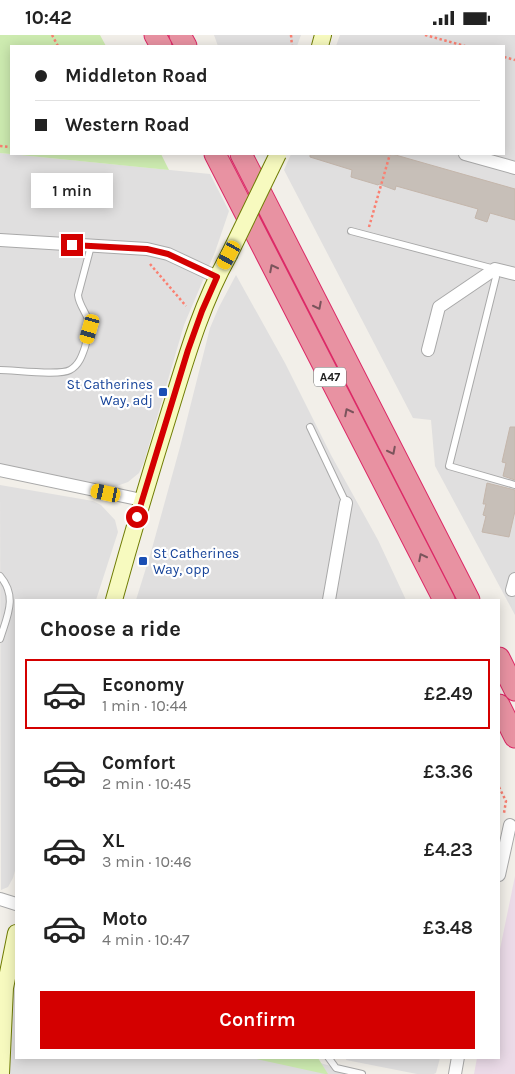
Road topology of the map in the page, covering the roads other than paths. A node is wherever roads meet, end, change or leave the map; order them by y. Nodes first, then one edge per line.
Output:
1 (216, 155) edge
2 (242, 155) edge
3 (278, 155) edge
4 (468, 155) edge
5 (515, 168) edge
6 (351, 231) dead end
7 (0, 240) edge
8 (91, 246) junction
9 (495, 269) junction
10 (515, 274) edge
11 (217, 277) junction
12 (428, 350) dead end
13 (0, 370) edge
14 (310, 427) dead end
15 (0, 470) edge
16 (515, 485) edge
17 (142, 500) junction
18 (346, 503) joint
19 (0, 576) edge
20 (114, 599) edge
21 (329, 599) edge
22 (443, 599) edge
23 (468, 599) edge
24 (0, 639) edge
25 (500, 660) edge
26 (515, 690) edge
27 (500, 707) edge
28 (515, 737) edge
29 (510, 825) road end
30 (500, 870) edge
31 (0, 899) edge
32 (15, 904) edge
33 (15, 940) edge
34 (329, 1059) edge
35 (458, 1059) edge
36 (1, 1074) edge
37 (362, 1074) edge
38 (455, 1074) edge

22 -> 1 highway, A47
2 -> 23 highway, A47
3 - 11 main road, bridge
4 - 5 street
6 - 9 lane
7 - 8 street
8 - 11 street
8 - 13 lane
9 - 10 street
9 - 12 street
9 - 16 lane
11 - 17 main road
14 - 18 lane
15 - 17 street
17 - 20 main road
18 - 21 street
19 - 24 lane
25 - 26 highway
27 - 28 highway
29 - 30 street
31 - 32 street
33 - 36 main road
34 - 37 lane
35 - 38 street

